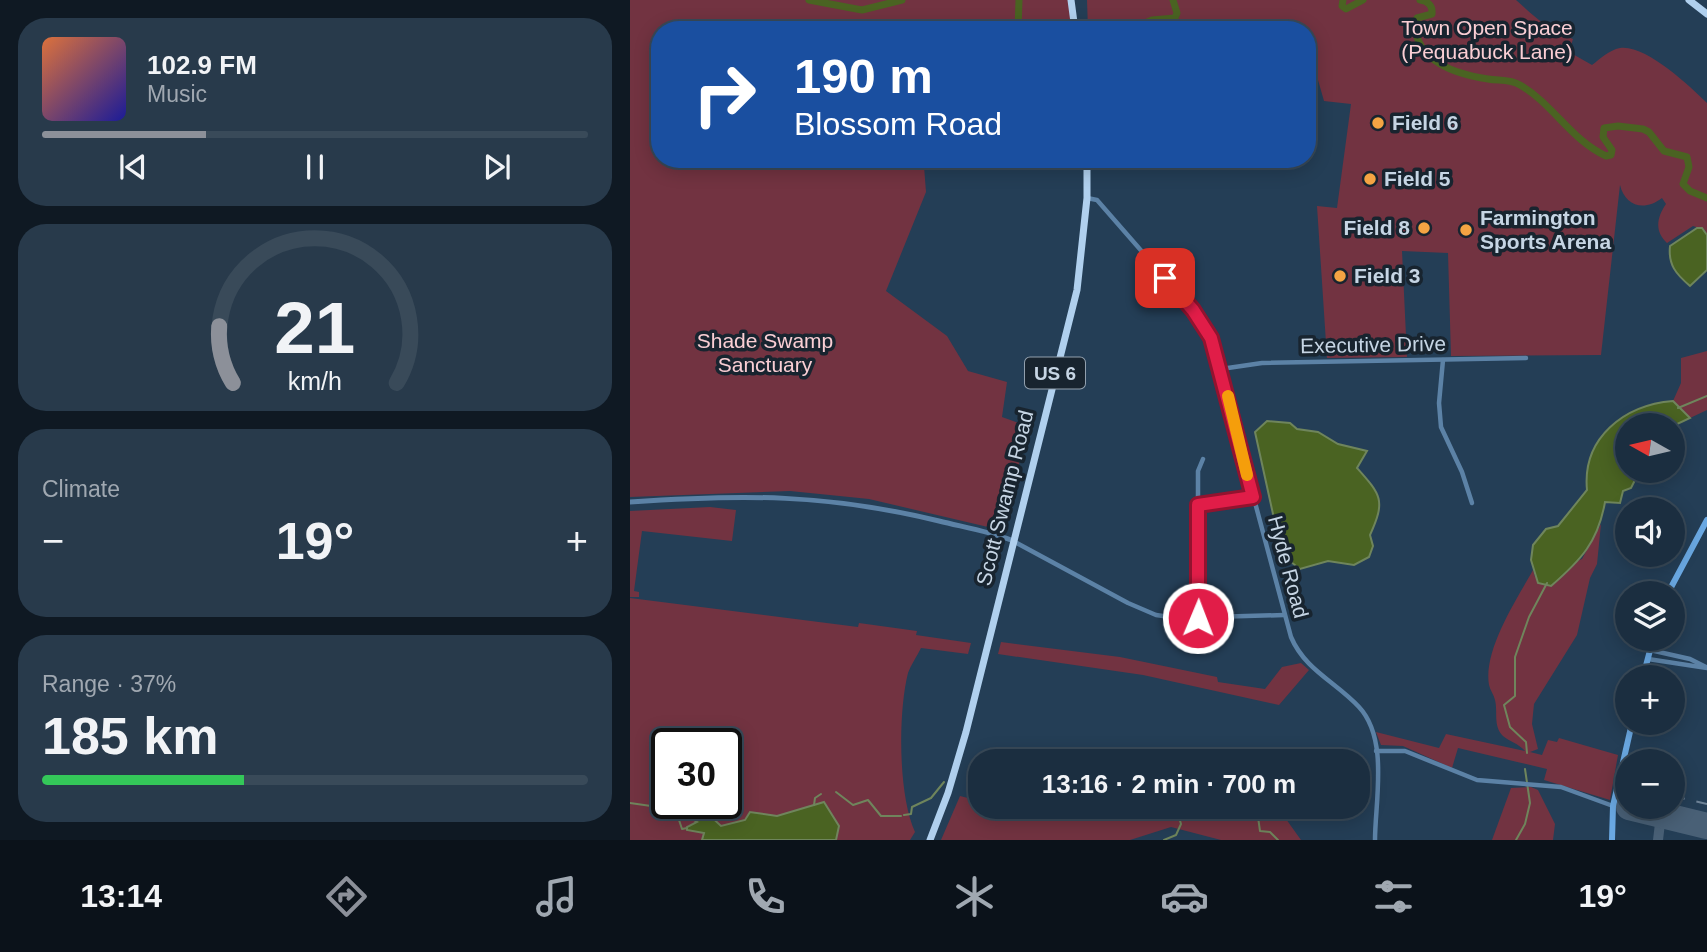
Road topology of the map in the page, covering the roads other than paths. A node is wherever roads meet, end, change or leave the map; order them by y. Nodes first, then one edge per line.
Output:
1 (1071, 0) edge
2 (1689, 0) edge
3 (1707, 15) edge
4 (1074, 21) edge
5 (1087, 168) edge
6 (1087, 198) junction
7 (1526, 358) dead end
8 (1443, 360) junction
9 (1221, 369) junction
10 (1203, 459) dead end
11 (1253, 497) junction
12 (630, 502) edge
13 (1472, 503) dead end
14 (1198, 505) junction
15 (1707, 520) edge
16 (1011, 540) junction
17 (1674, 581) edge
18 (1284, 615) junction
19 (1198, 618) junction
20 (1650, 651) edge
21 (1654, 651) edge
22 (1648, 659) junction
23 (1646, 665) edge
24 (1707, 668) edge
25 (1629, 735) edge
26 (1376, 751) junction
27 (1613, 806) junction
28 (930, 840) edge
29 (1375, 840) edge
30 (1612, 840) edge

1 - 4 highway
2 - 3 highway
5 - 6 highway, Scott Swamp Road / US 6
6 - 9 street, Hyde Road
6 - 16 highway, Scott Swamp Road / US 6
7 - 8 street, Executive Drive
8 - 9 street, Executive Drive
8 - 13 street
9 - 11 street, Hyde Road
10 - 14 street
11 - 14 street
11 - 18 street, Hyde Road
12 - 16 street
14 - 19 street
15 - 17 main road
16 - 19 street
16 - 28 highway, Scott Swamp Road / US 6
18 - 19 street
18 - 26 street, Hyde Road
20 - 22 main road
21 - 24 street
22 - 23 main road
22 - 24 street
25 - 27 main road
26 - 27 street
26 - 29 street, Hyde Road
27 - 30 main road

